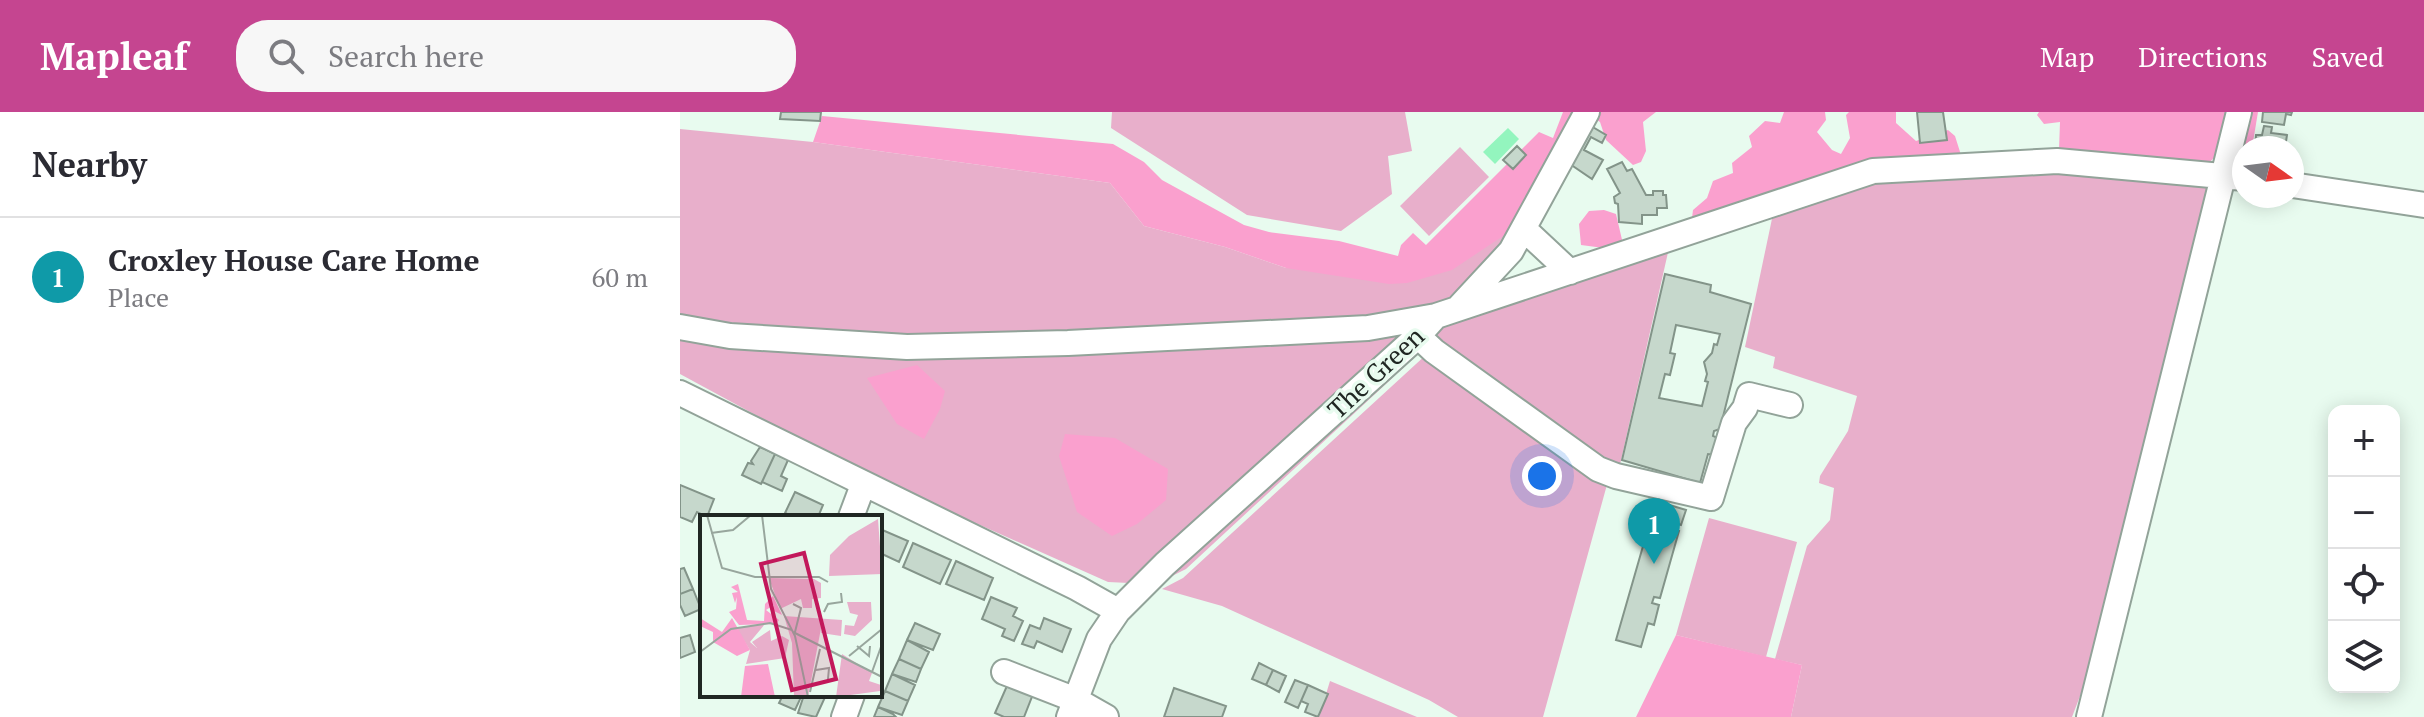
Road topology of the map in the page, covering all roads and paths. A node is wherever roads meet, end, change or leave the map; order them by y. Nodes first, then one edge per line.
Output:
1 (1587, 112) edge
2 (2239, 112) edge
3 (2237, 136) edge
4 (2232, 177) edge
5 (2232, 181) edge
6 (2304, 187) edge
7 (2424, 205) edge
8 (1524, 229) junction
9 (1570, 272) junction
10 (1447, 312) junction
11 (680, 327) edge
12 (1418, 336) junction
13 (680, 393) edge
14 (1790, 405) dead end
15 (863, 485) junction
16 (852, 515) edge
17 (1118, 611) junction
18 (1004, 672) dead end
19 (851, 697) edge
20 (1072, 709) edge
21 (844, 717) edge
22 (1106, 717) edge
23 (2089, 717) edge

1 - 8 street
2 - 3 street
4 - 9 street
5 - 23 street
6 - 7 street
8 - 9 street
8 - 10 street
9 - 10 street
10 - 11 street, The Green
10 - 12 street, The Green
12 - 14 street
12 - 17 street, The Green
13 - 15 street
15 - 16 street
15 - 17 street
17 - 20 street, The Green
18 - 20 street
19 - 21 street
20 - 22 street

